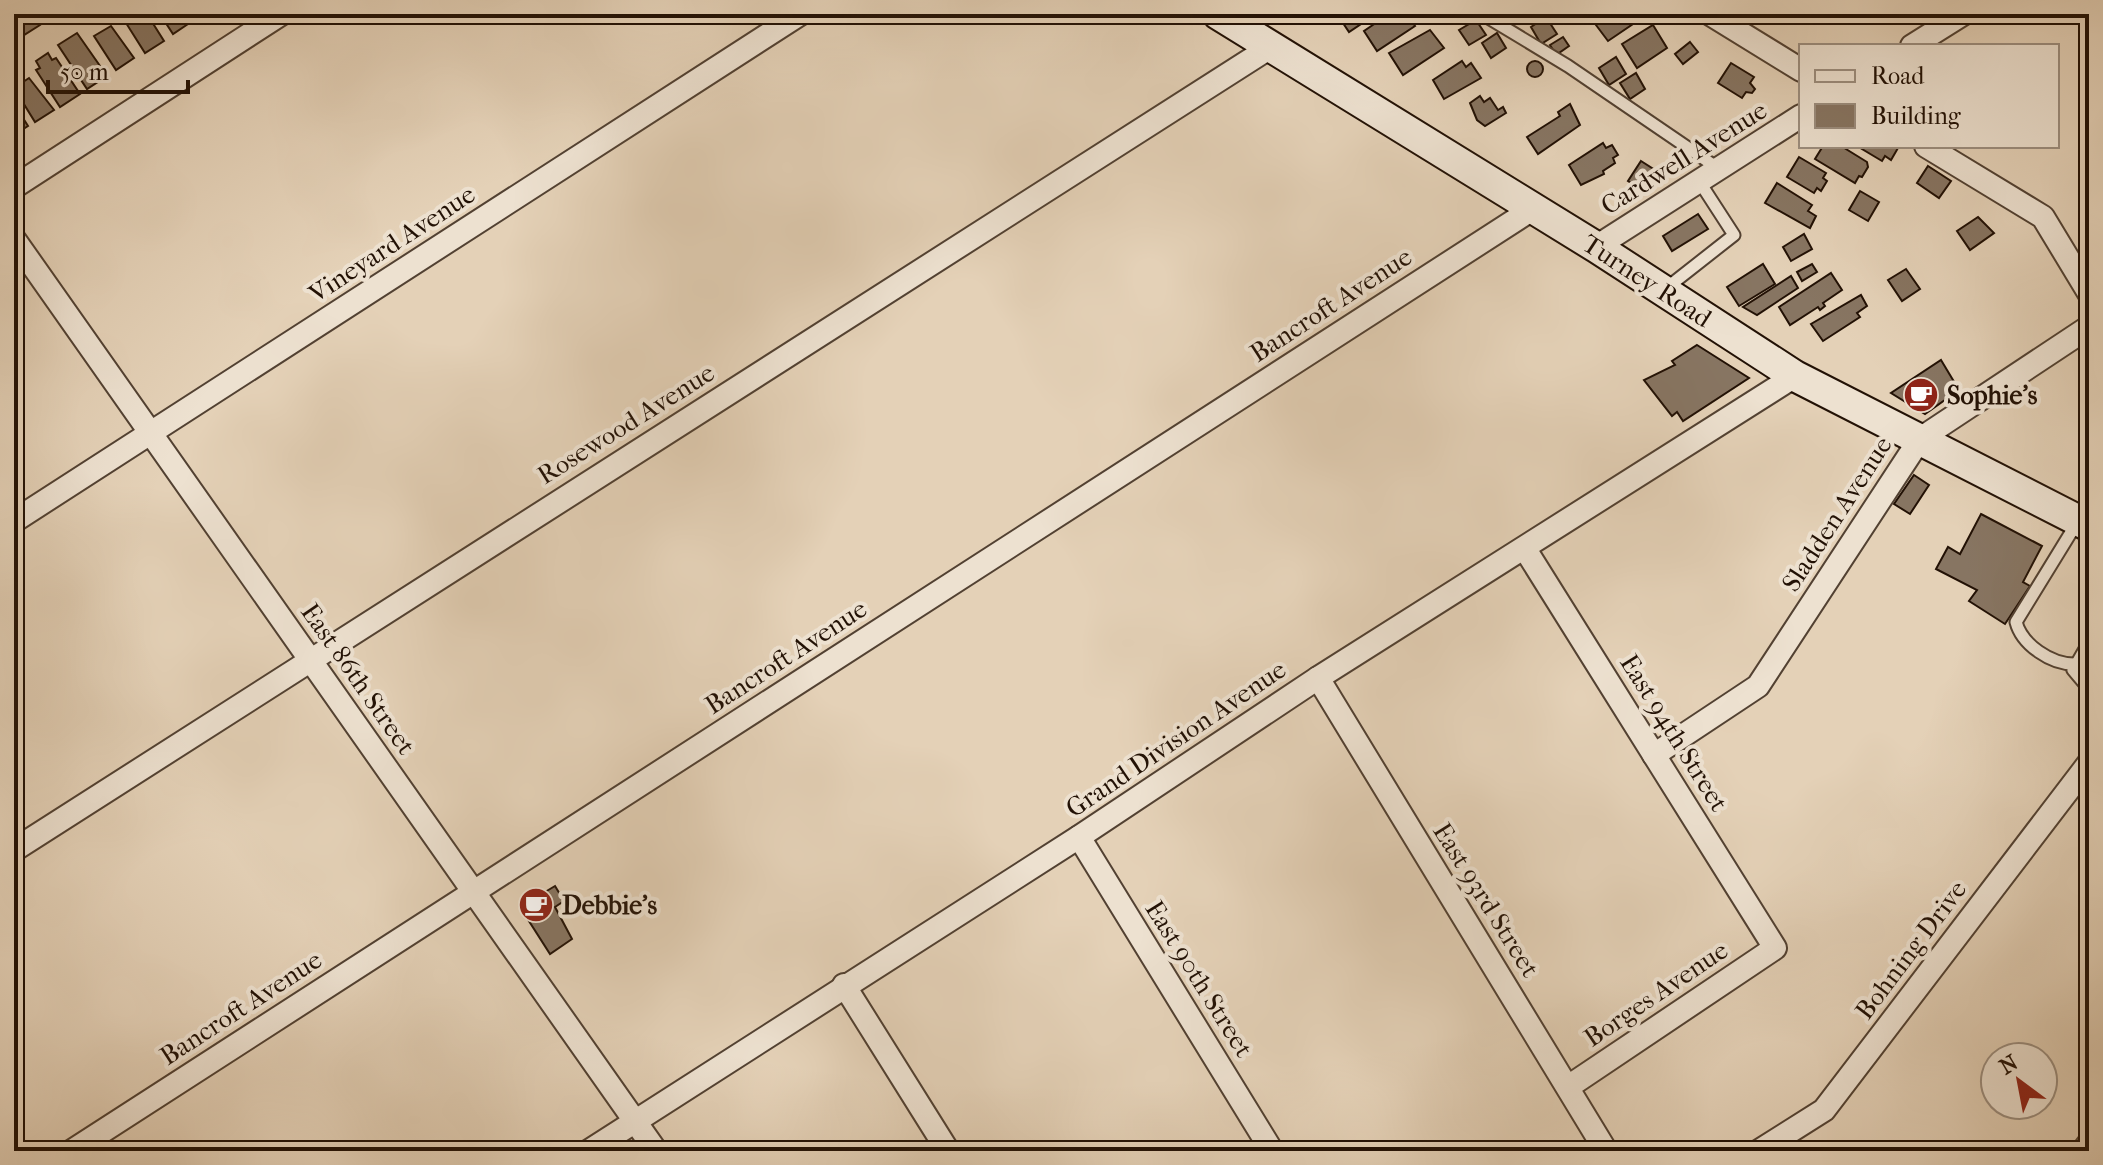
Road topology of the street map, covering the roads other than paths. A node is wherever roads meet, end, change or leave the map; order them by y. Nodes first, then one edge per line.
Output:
1 (281, 14) edge
2 (800, 14) edge
3 (1218, 14) edge
4 (1482, 14) edge
5 (1710, 14) edge
6 (1963, 14) edge
7 (1915, 44) edge
8 (1269, 48) junction
9 (1799, 69) edge
10 (1799, 117) edge
11 (1929, 148) edge
12 (1719, 169) junction
13 (1699, 181) junction
14 (14, 187) edge
15 (1531, 210) junction
16 (14, 239) edge
17 (1596, 247) junction
18 (1664, 291) junction
19 (2089, 293) edge
20 (2089, 327) edge
21 (1795, 376) junction
22 (150, 434) junction
23 (1920, 439) junction
24 (14, 521) edge
25 (2084, 524) edge
26 (1525, 549) junction
27 (2089, 642) edge
28 (309, 659) junction
29 (2074, 664) junction
30 (1318, 678) junction
31 (2089, 689) edge
32 (1654, 755) junction
33 (2089, 763) edge
34 (1079, 837) junction
35 (14, 850) edge
36 (475, 891) junction
37 (1775, 948) joint
38 (844, 985) junction
39 (1568, 1087) junction
40 (637, 1120) junction
41 (2089, 1143) edge
42 (72, 1151) edge
43 (589, 1151) edge
44 (656, 1151) edge
45 (948, 1151) edge
46 (1272, 1151) edge
47 (1606, 1151) edge
48 (1759, 1151) edge
49 (2083, 1151) edge

1 - 14 street
2 - 22 street, Vineyard Avenue
3 - 8 main road, Turney Road
4 - 12 lane
5 - 9 street
6 - 7 street
8 - 15 main road, Turney Road
8 - 28 street, Rosewood Avenue
10 - 12 street, Cardwell Avenue
11 - 19 street
12 - 13 street, Cardwell Avenue
13 - 17 street, Cardwell Avenue
13 - 18 lane
15 - 17 main road, Turney Road
15 - 36 street, Bancroft Avenue
16 - 22 street, East 86th Street
17 - 18 main road, Turney Road
18 - 21 main road, Turney Road
20 - 23 street, Sladden Avenue
21 - 23 main road, Turney Road
21 - 26 street, Grand Division Avenue
22 - 24 street, Vineyard Avenue
22 - 28 street, East 86th Street
23 - 25 main road, Turney Road
23 - 32 street, Sladden Avenue
25 - 29 lane
26 - 30 street, Grand Division Avenue
26 - 32 street, East 94th Street
27 - 29 lane
28 - 35 street, Rosewood Avenue
28 - 36 street, East 86th Street
29 - 31 lane
30 - 34 street, Grand Division Avenue
30 - 39 street, East 93rd Street
32 - 37 street, East 94th Street
33 - 48 street, Bohning Drive
34 - 38 street, Grand Division Avenue
34 - 46 street, East 90th Street
36 - 40 street, East 86th Street
36 - 42 street, Bancroft Avenue
37 - 39 street, Borges Avenue
38 - 40 street, Grand Division Avenue
38 - 45 street
39 - 47 street, East 93rd Street
40 - 43 street, Grand Division Avenue
40 - 44 street, East 86th Street
41 - 49 street

